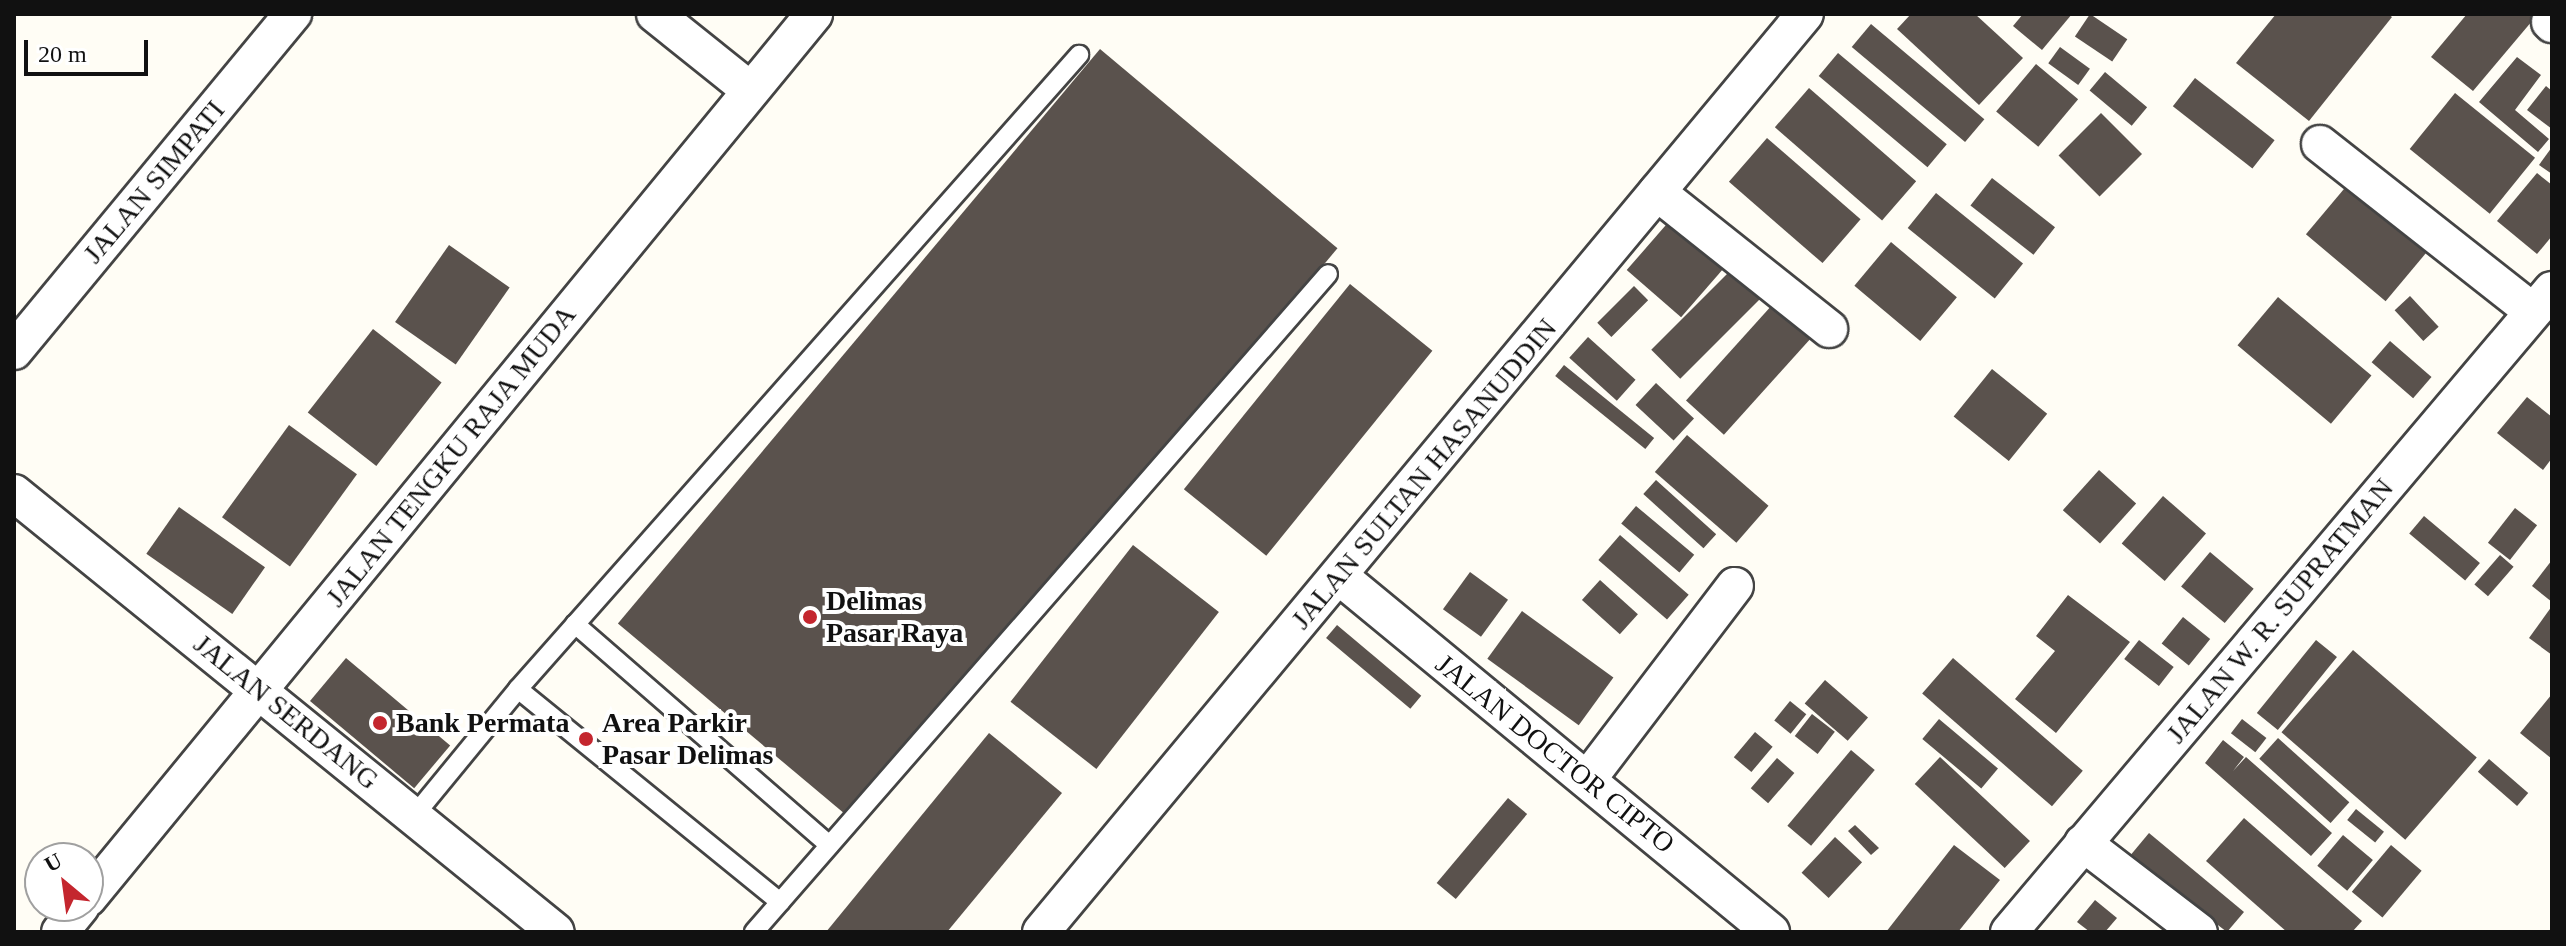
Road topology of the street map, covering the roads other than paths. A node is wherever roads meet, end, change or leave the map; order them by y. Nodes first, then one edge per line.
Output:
1 (293, 14) edge
2 (655, 14) edge
3 (814, 14) edge
4 (1805, 14) edge
5 (1079, 55) dead end
6 (750, 90) junction
7 (2320, 144) dead end
8 (1657, 192) junction
9 (1328, 274) dead end
10 (2542, 301) edge
11 (1829, 329) dead end
12 (14, 351) edge
13 (14, 493) edge
14 (1339, 576) junction
15 (1735, 586) dead end
16 (575, 624) junction
17 (518, 689) junction
18 (259, 690) junction
19 (1587, 780) junction
20 (413, 817) junction
21 (2083, 843) junction
22 (829, 845) junction
23 (104, 879) edge
24 (780, 902) junction
25 (1047, 931) edge
26 (556, 932) edge
27 (754, 932) edge
28 (1771, 932) edge
29 (2009, 932) edge
30 (2199, 932) edge

1 - 12 street, JALAN SIMPATI
2 - 6 street
3 - 6 street, JALAN TENGKU RAJA MUDA
4 - 8 street, JALAN SULTAN HASANUDDIN
5 - 16 lane
6 - 18 street, JALAN TENGKU RAJA MUDA
7 - 10 street
8 - 11 street
8 - 14 street, JALAN SULTAN HASANUDDIN
9 - 22 lane
10 - 21 street, JALAN W. R. SUPRATMAN
13 - 18 street, JALAN SERDANG
14 - 19 street, JALAN DOCTOR CIPTO
14 - 25 street, JALAN SULTAN HASANUDDIN
15 - 19 street
16 - 17 lane
16 - 22 lane
17 - 20 lane
17 - 24 lane
18 - 20 street, JALAN SERDANG
18 - 23 street, JALAN TENGKU RAJA MUDA
19 - 28 street, JALAN DOCTOR CIPTO
20 - 26 street, JALAN SERDANG
21 - 29 street, JALAN W. R. SUPRATMAN
21 - 30 street
22 - 24 lane
24 - 27 lane

